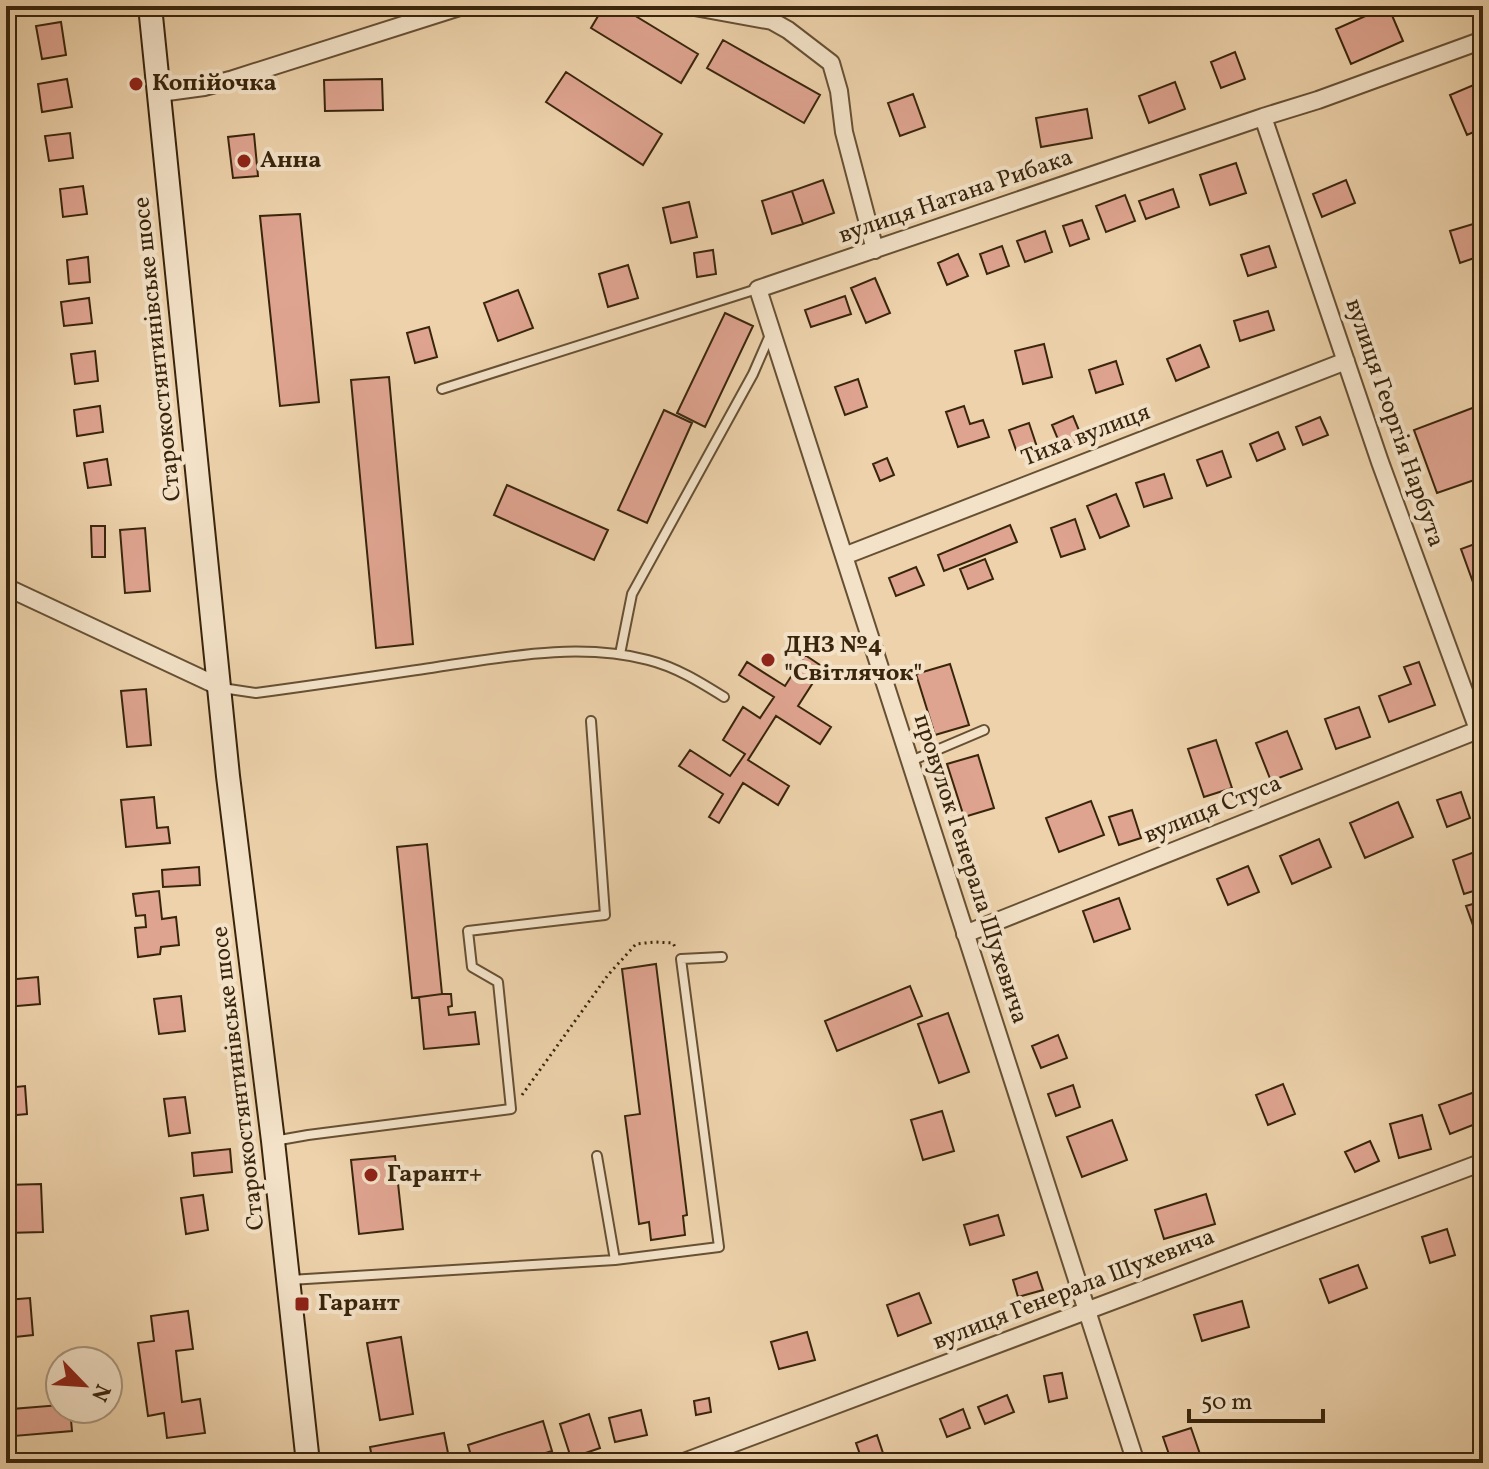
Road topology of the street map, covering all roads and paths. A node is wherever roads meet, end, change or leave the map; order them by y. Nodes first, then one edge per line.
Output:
1 (150, 6) edge
2 (463, 6) edge
3 (689, 6) edge
4 (1483, 40) edge
5 (160, 93) junction
6 (1263, 117) junction
7 (875, 250) junction
8 (758, 289) junction
9 (772, 331) junction
10 (1346, 361) junction
11 (442, 389) dead end
12 (844, 556) junction
13 (6, 587) edge
14 (620, 654) junction
15 (220, 687) junction
16 (724, 697) dead end
17 (591, 721) dead end
18 (984, 730) dead end
19 (1480, 737) edge
20 (910, 762) junction
21 (965, 934) junction
22 (722, 957) dead end
23 (681, 959) junction
24 (511, 1109) junction
25 (273, 1141) junction
26 (597, 1156) dead end
27 (1483, 1162) edge
28 (615, 1260) junction
29 (288, 1280) junction
30 (1086, 1311) junction
31 (308, 1463) edge
32 (681, 1463) edge
33 (1136, 1463) edge

1 - 5 main road, Старокостянтинівське шосе
2 - 5 street
3 - 7 street
4 - 6 street, вулиця Натана Рибака
5 - 15 main road, Старокостянтинівське шосе
6 - 7 street, вулиця Натана Рибака
6 - 10 street, вулиця Георгія Нарбута
7 - 8 street, вулиця Натана Рибака
8 - 9 street, провулок Генерала Шухевича
8 - 11 lane, вулиця Натана Рибака
9 - 12 street, провулок Генерала Шухевича
9 - 14 lane
10 - 12 street, Тиха вулиця
10 - 19 street, вулиця Георгія Нарбута
12 - 20 street, провулок Генерала Шухевича
13 - 15 street
14 - 15 lane
14 - 16 lane
15 - 25 main road, Старокостянтинівське шосе
17 - 24 lane
18 - 20 lane
19 - 21 street, вулиця Стуса
20 - 21 street, провулок Генерала Шухевича
21 - 30 street, провулок Генерала Шухевича
22 - 23 lane
23 - 24 path
23 - 28 lane
24 - 25 lane
25 - 29 main road, Старокостянтинівське шосе
26 - 28 lane
27 - 30 street, вулиця Генерала Шухевича
28 - 29 lane
29 - 31 main road, Старокостянтинівське шосе
30 - 32 street, вулиця Генерала Шухевича
30 - 33 street, провулок Генерала Шухевича

